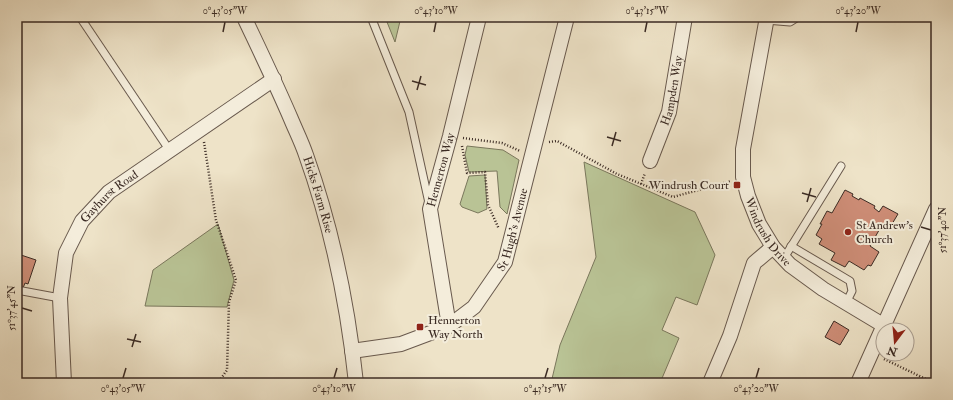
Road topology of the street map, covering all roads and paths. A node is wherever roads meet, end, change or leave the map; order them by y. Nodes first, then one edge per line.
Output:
1 (80, 17) edge
2 (244, 17) edge
3 (371, 17) edge
4 (479, 17) edge
5 (567, 17) edge
6 (685, 17) edge
7 (798, 17) edge
8 (766, 19) edge
9 (274, 79) junction
10 (202, 129) junction
11 (450, 136) junction
12 (557, 141) dead end
13 (170, 151) junction
14 (532, 156) junction
15 (650, 161) dead end
16 (841, 166) dead end
17 (742, 177) junction
18 (430, 209) junction
19 (936, 209) edge
20 (791, 246) junction
21 (773, 247) junction
22 (508, 249) junction
23 (784, 258) junction
24 (17, 290) edge
25 (60, 298) junction
26 (846, 303) junction
27 (878, 322) edge
28 (884, 322) edge
29 (449, 326) junction
30 (875, 345) edge
31 (352, 351) junction
32 (872, 353) junction
33 (64, 383) edge
34 (218, 383) edge
35 (356, 383) edge
36 (710, 383) edge
37 (858, 383) edge
38 (934, 383) edge

1 - 13 lane
2 - 9 street, Hicks Farm Rise
3 - 18 lane
4 - 11 street, Hennerton Way
5 - 14 street, St Hugh's Avenue
6 - 15 street, Hampden Way
7 - 8 lane
8 - 17 street, Windrush Drive
9 - 10 street, Gayhurst Road
9 - 31 street, Hicks Farm Rise
10 - 13 street, Gayhurst Road
10 - 34 path
11 - 14 path
11 - 18 street, Hennerton Way
11 - 22 path
12 - 17 path
13 - 25 street, Gayhurst Road
14 - 22 street, St Hugh's Avenue
16 - 20 lane
17 - 21 street, Windrush Drive
18 - 29 street, Hennerton Way
19 - 28 street
20 - 23 lane
20 - 26 lane
21 - 23 street, Windrush Drive
21 - 36 street
22 - 29 street, St Hugh's Avenue
23 - 26 street, Windrush Drive
24 - 25 lane
25 - 33 street, Gayhurst Road
26 - 27 street, Windrush Drive
29 - 31 street, St Hugh's Avenue
30 - 32 street
31 - 35 street, Hicks Farm Rise
32 - 37 street
32 - 38 path

